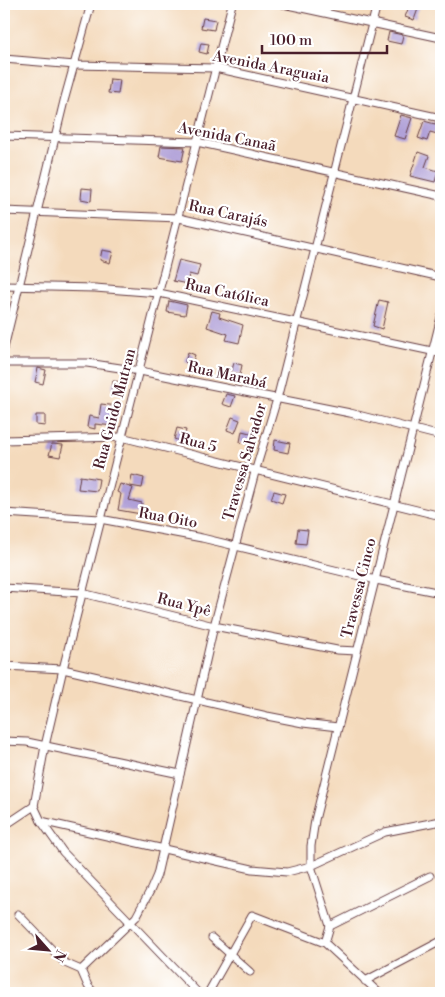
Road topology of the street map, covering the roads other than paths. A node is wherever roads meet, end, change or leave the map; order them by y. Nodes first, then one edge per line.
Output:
1 (91, 4) edge
2 (232, 4) edge
3 (283, 4) edge
4 (377, 4) edge
5 (372, 22) junction
6 (441, 38) edge
7 (4, 59) edge
8 (76, 65) junction
9 (215, 68) junction
10 (354, 97) junction
11 (441, 118) edge
12 (4, 136) edge
13 (55, 137) junction
14 (197, 142) junction
15 (333, 173) junction
16 (441, 196) edge
17 (4, 211) edge
18 (36, 212) junction
19 (179, 218) junction
20 (315, 248) junction
21 (441, 277) edge
22 (4, 286) edge
23 (20, 286) junction
24 (159, 293) junction
25 (441, 317) edge
26 (296, 323) junction
27 (4, 348) edge
28 (432, 351) junction
29 (441, 353) edge
30 (4, 363) edge
31 (140, 371) junction
32 (277, 399) junction
33 (412, 428) junction
34 (441, 436) edge
35 (121, 437) junction
36 (4, 440) edge
37 (255, 472) junction
38 (392, 504) junction
39 (4, 513) edge
40 (441, 516) edge
41 (100, 519) junction
42 (236, 547) junction
43 (376, 580) junction
44 (4, 588) edge
45 (441, 593) edge
46 (82, 594) junction
47 (214, 626) junction
48 (357, 651) junction
49 (4, 666) edge
50 (63, 669) junction
51 (197, 700) junction
52 (338, 727) junction
53 (4, 741) edge
54 (44, 746) junction
55 (180, 774) junction
56 (34, 806) junction
57 (41, 821) junction
58 (441, 821) edge
59 (4, 826) edge
60 (162, 850) junction
61 (311, 866) junction
62 (430, 876) dead end
63 (18, 914) dead end
64 (130, 922) junction
65 (330, 926) junction
66 (212, 938) dead end
67 (441, 941) edge
68 (325, 943) junction
69 (230, 955) junction
70 (81, 970) junction
71 (250, 972) dead end
72 (365, 981) junction
73 (94, 993) edge
74 (198, 993) edge
75 (208, 993) edge
76 (380, 993) edge

1 - 8 street
2 - 9 street, Rua Guido Mutran
3 - 5 street
4 - 5 street, Travessa Salvador
5 - 6 street
5 - 10 street, Travessa Salvador
7 - 8 street, Avenida Araguaia
8 - 9 street, Avenida Araguaia
8 - 13 street
9 - 10 street, Avenida Araguaia
9 - 14 street, Rua Guido Mutran
10 - 11 street, Avenida Araguaia
10 - 15 street, Travessa Salvador
12 - 13 street, Avenida Canaã
13 - 14 street, Avenida Canaã
13 - 18 street
14 - 15 street, Avenida Canaã
14 - 19 street, Rua Guido Mutran
15 - 16 street, Avenida Canaã
15 - 20 street, Travessa Salvador
17 - 18 street, Rua Carajás
18 - 19 street, Rua Carajás
18 - 23 street
19 - 20 street, Rua Carajás
19 - 24 street, Rua Guido Mutran
20 - 21 street, Rua Carajás
20 - 26 street, Travessa Salvador
22 - 23 street, Rua Católica
23 - 24 street, Rua Católica
23 - 27 street
24 - 26 street, Rua Católica
24 - 31 street, Rua Guido Mutran
25 - 28 street, Travessa Cinco
26 - 28 street, Rua Católica
26 - 32 street, Travessa Salvador
28 - 29 street, Rua Católica
28 - 33 street, Travessa Cinco
30 - 31 street, Rua Marabá
31 - 32 street, Rua Marabá
31 - 35 street, Rua Guido Mutran
32 - 33 street, Rua Marabá
32 - 37 street, Travessa Salvador
33 - 34 street, Rua Marabá
33 - 38 street, Travessa Cinco
35 - 36 street, Rua 5
35 - 37 street, Rua 5
35 - 41 street, Rua Guido Mutran
37 - 38 street, Rua 5
37 - 42 street, Travessa Salvador
38 - 40 street, Rua 5
38 - 43 street, Travessa Cinco
39 - 41 street, Rua Oito
41 - 42 street, Rua Oito
41 - 46 street, Rua Guido Mutran
42 - 43 street, Rua Oito
42 - 47 street, Travessa Salvador
43 - 45 street, Rua Oito
43 - 48 street, Travessa Cinco
44 - 46 street, Rua Ypê
46 - 47 street, Rua Ypê
46 - 50 street, Rua Guido Mutran
47 - 48 street, Rua Ypê
47 - 51 street, Travessa Salvador
48 - 52 street, Travessa Cinco
49 - 50 street
50 - 51 street
50 - 54 street, Rua Guido Mutran
51 - 52 street
51 - 55 street, Travessa Salvador
52 - 61 street, Travessa Cinco
53 - 54 street
54 - 55 street
54 - 56 street, Rua Guido Mutran
55 - 60 street, Travessa Salvador
56 - 57 street
56 - 59 street
57 - 60 street
57 - 64 street
58 - 61 street
60 - 61 street
60 - 64 street, Travessa Salvador
61 - 65 street, Travessa Cinco
62 - 65 street
63 - 70 street
64 - 70 street, Travessa Salvador
64 - 74 street
65 - 68 street
66 - 69 street
67 - 72 street
68 - 69 street
68 - 72 street
69 - 71 street
69 - 75 street
70 - 73 street
72 - 76 street

